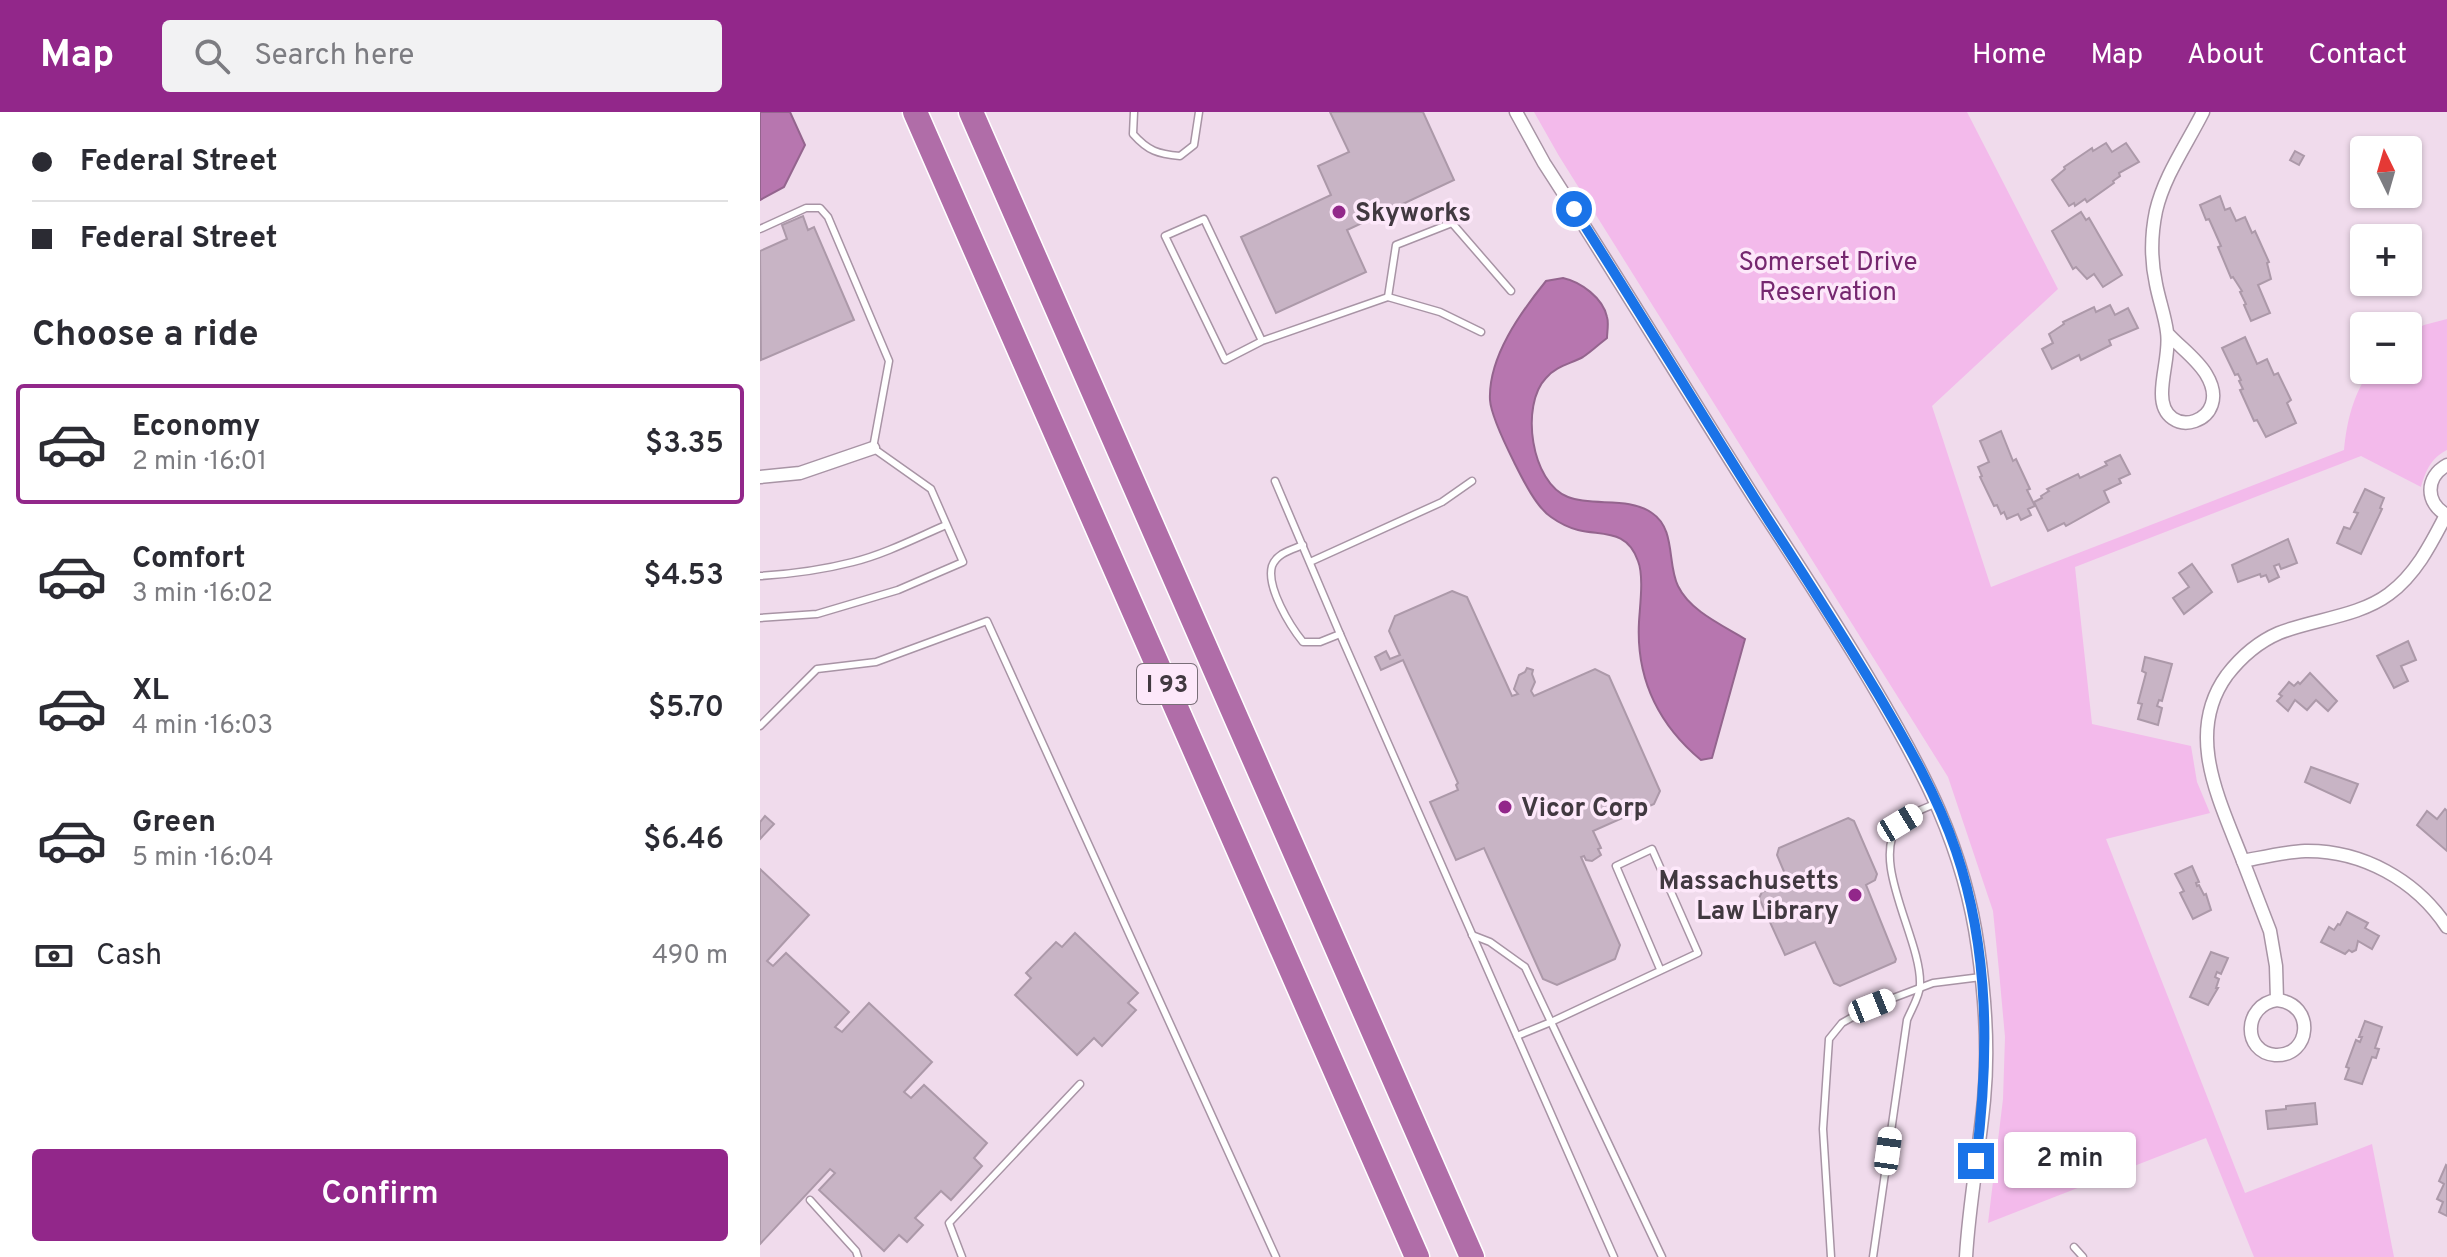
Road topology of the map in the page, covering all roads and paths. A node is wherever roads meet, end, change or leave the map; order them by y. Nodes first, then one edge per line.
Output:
1 (915, 112) edge
2 (971, 112) edge
3 (1134, 112) edge
4 (1199, 112) edge
5 (1516, 112) edge
6 (2203, 112) edge
7 (760, 229) edge
8 (1511, 291) dead end
9 (1388, 297) junction
10 (1481, 332) dead end
11 (2168, 334) junction
12 (1262, 341) junction
13 (873, 448) junction
14 (2447, 465) edge
15 (760, 477) edge
16 (1275, 481) dead end
17 (1472, 481) dead end
18 (2446, 515) edge
19 (946, 525) junction
20 (1303, 545) junction
21 (1310, 562) junction
22 (760, 576) edge
23 (760, 618) edge
24 (1340, 634) junction
25 (760, 726) edge
26 (1937, 803) junction
27 (2243, 861) junction
28 (2447, 927) edge
29 (1472, 935) junction
30 (1660, 969) junction
31 (1981, 977) junction
32 (1920, 987) junction
33 (2277, 1000) junction
34 (1551, 1022) junction
35 (1517, 1036) junction
36 (1080, 1084) dead end
37 (810, 1200) dead end
38 (2074, 1247) dead end
39 (858, 1257) edge
40 (962, 1257) edge
41 (1276, 1257) edge
42 (1417, 1257) edge
43 (1472, 1257) edge
44 (1614, 1257) edge
45 (1662, 1257) edge
46 (1831, 1257) edge
47 (1873, 1257) edge
48 (1966, 1257) edge
49 (2083, 1257) edge

1 - 42 highway, I 93
2 - 43 highway, I 93
3 - 4 lane
5 - 26 street
6 - 11 street
7 - 13 lane
8 - 9 lane
9 - 10 lane
9 - 12 lane
11 - 11 street
12 - 12 lane
13 - 15 street
13 - 19 lane
14 - 18 street
16 - 20 lane
17 - 21 lane
18 - 27 street
19 - 22 lane
19 - 23 lane
20 - 21 lane
20 - 24 lane
21 - 24 lane
24 - 29 lane
25 - 41 lane
26 - 31 street
26 - 32 lane
27 - 28 street
27 - 33 street
29 - 34 lane
29 - 35 lane
30 - 30 lane
30 - 34 lane
31 - 32 lane
31 - 48 street
32 - 46 lane
32 - 47 lane
33 - 33 street
34 - 35 lane
34 - 45 lane
35 - 44 lane
36 - 40 lane
37 - 39 lane
38 - 49 lane

